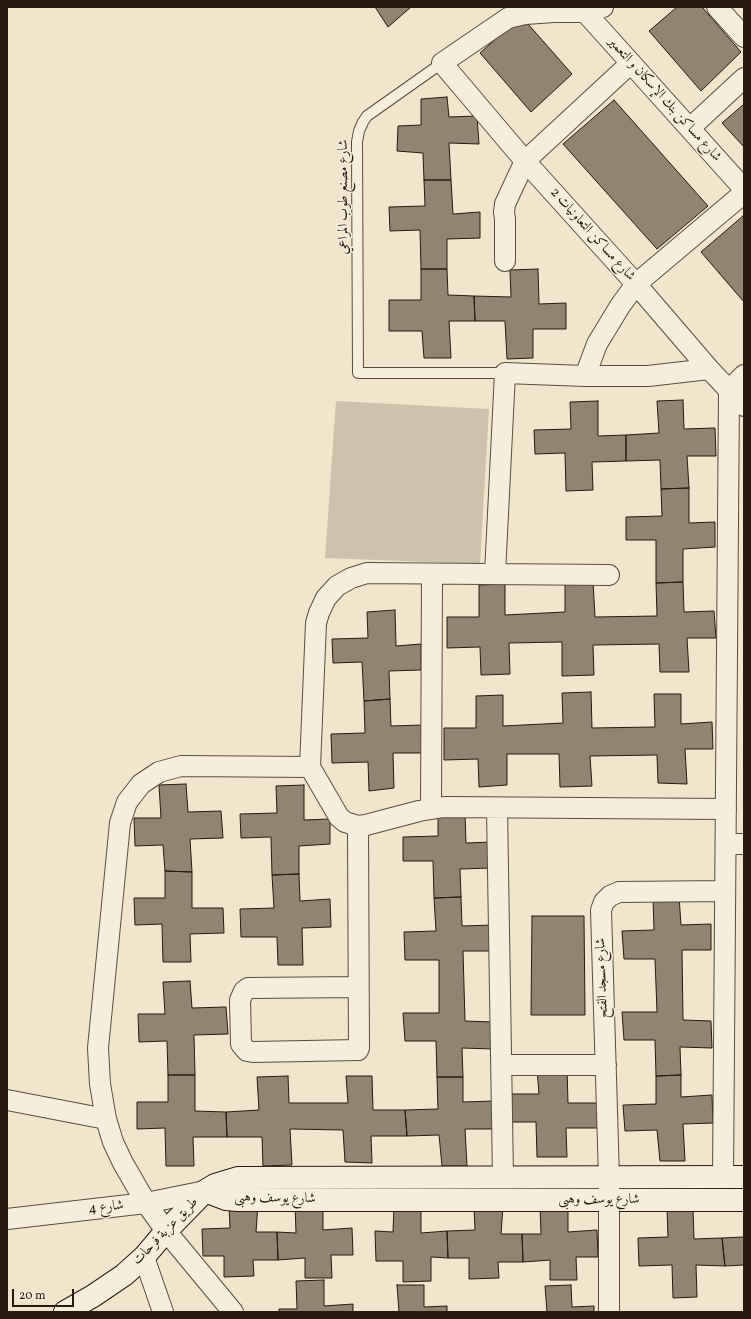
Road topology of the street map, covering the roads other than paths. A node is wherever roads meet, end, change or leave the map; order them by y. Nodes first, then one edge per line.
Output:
1 (717, 7) edge
2 (594, 9) edge
3 (744, 37) edge
4 (442, 63) junction
5 (631, 63) junction
6 (744, 78) edge
7 (690, 128) junction
8 (525, 161) junction
9 (744, 189) edge
10 (744, 193) edge
11 (505, 261) dead end
12 (636, 284) junction
13 (709, 370) junction
14 (505, 373) junction
15 (744, 375) edge
16 (585, 376) junction
17 (729, 390) junction
18 (744, 406) edge
19 (432, 574) junction
20 (495, 574) junction
21 (608, 575) dead end
22 (310, 767) junction
23 (431, 808) junction
24 (497, 808) junction
25 (726, 809) junction
26 (358, 826) junction
27 (735, 844) edge
28 (725, 891) junction
29 (358, 987) junction
30 (502, 1065) junction
31 (606, 1065) junction
32 (7, 1100) edge
33 (106, 1120) junction
34 (504, 1177) junction
35 (734, 1177) edge
36 (609, 1178) junction
37 (205, 1191) junction
38 (609, 1200) junction
39 (744, 1200) edge
40 (146, 1203) junction
41 (7, 1219) edge
42 (166, 1231) junction
43 (144, 1257) junction
44 (65, 1312) edge
45 (163, 1312) edge
46 (233, 1312) edge
47 (609, 1312) edge

1 - 3 street
2 - 4 street
2 - 5 street, شارع مساكن بنك الإسكان و التعمير
4 - 8 street, شارع مساكن التعاونيات 2
4 - 14 lane, شارع مصنع طوب المراعي
5 - 7 street, شارع مساكن بنك الإسكان و التعمير
5 - 8 street
6 - 7 street
7 - 9 street, شارع مساكن بنك الإسكان و التعمير
8 - 11 street
8 - 12 street, شارع مساكن التعاونيات 2
10 - 12 street
12 - 13 street, شارع مساكن التعاونيات 2
12 - 16 street
13 - 16 street
13 - 17 street, شارع مساكن التعاونيات 2
14 - 16 street
14 - 20 street
15 - 17 street
17 - 18 street, شارع مساكن التعاونيات 2
17 - 25 street
19 - 20 street
19 - 22 street
19 - 23 street
20 - 21 street
22 - 26 street
22 - 33 street
23 - 24 street
23 - 26 street
24 - 25 street
24 - 30 street
25 - 27 street
26 - 29 street
27 - 28 street
28 - 31 street, شارع مسجد الفتح
28 - 35 street
29 - 29 street
30 - 31 street
30 - 34 street
31 - 36 street, شارع مسجد الفتح
32 - 33 street
33 - 40 street
34 - 36 street, شارع يوسف وهبى
34 - 37 street, شارع يوسف وهبى
35 - 36 street, شارع يوسف وهبى
36 - 38 street, شارع مسجد الفتح
37 - 38 street, شارع يوسف وهبى
37 - 40 street, شارع 4
37 - 42 street, طريق عزبة فرحات
38 - 39 street, شارع يوسف وهبى
38 - 47 street, شارع مسجد الفتح
40 - 41 street, شارع 4
40 - 42 street
42 - 43 street, طريق عزبة فرحات
42 - 46 street
43 - 44 street, طريق عزبة فرحات
43 - 45 street

